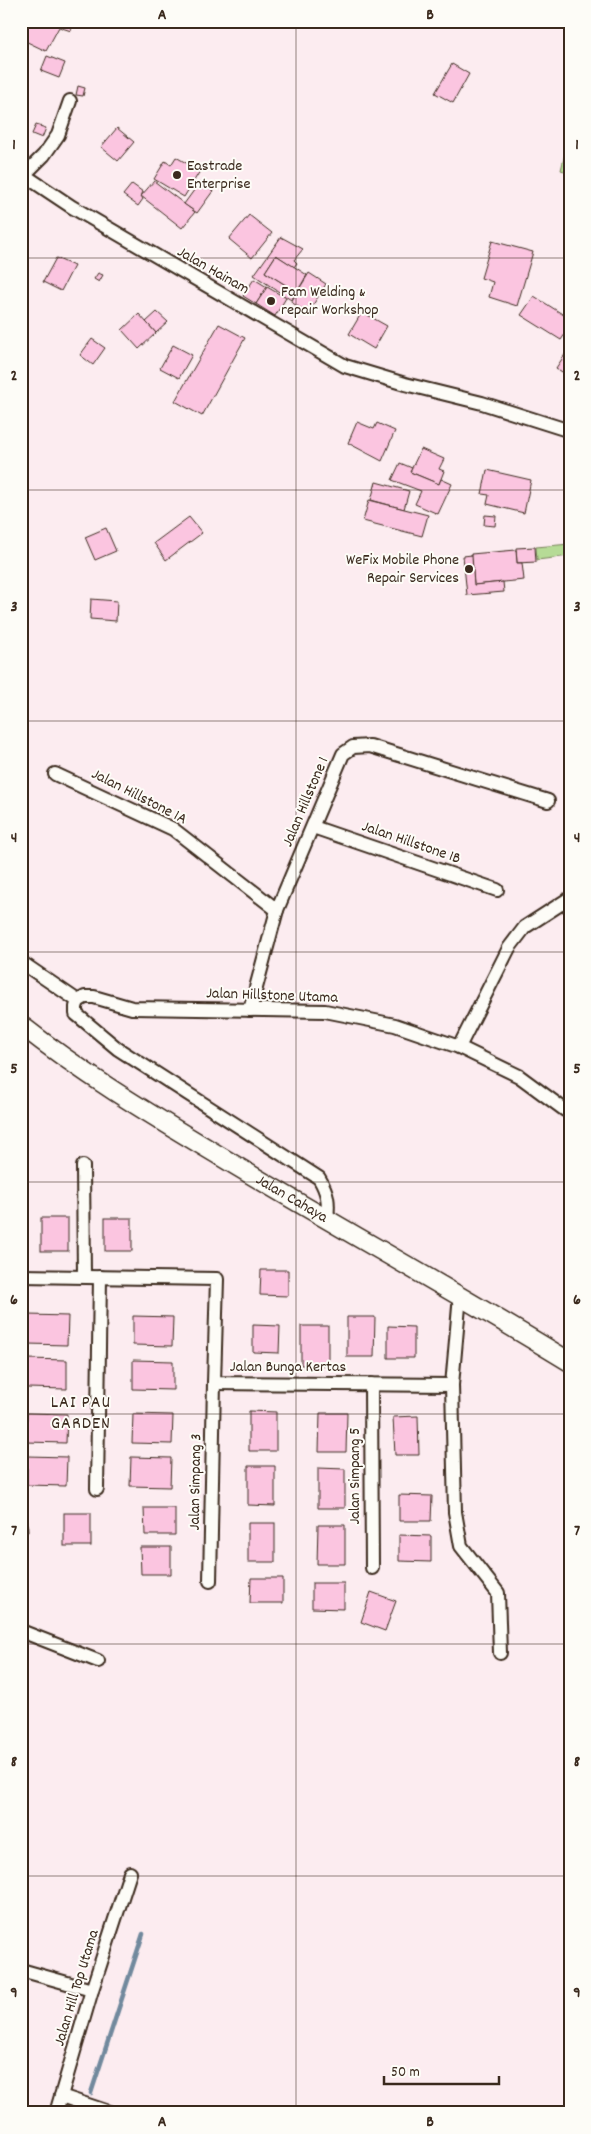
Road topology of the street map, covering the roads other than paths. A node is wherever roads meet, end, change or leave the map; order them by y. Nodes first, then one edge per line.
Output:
1 (70, 101) dead end
2 (23, 174) edge
3 (570, 431) edge
4 (55, 774) dead end
5 (548, 801) dead end
6 (313, 827) junction
7 (497, 890) dead end
8 (570, 898) edge
9 (277, 910) junction
10 (21, 962) edge
11 (78, 1001) junction
12 (250, 1010) junction
13 (21, 1025) edge
14 (459, 1047) junction
15 (570, 1109) edge
16 (83, 1166) dead end
17 (327, 1219) junction
18 (21, 1276) edge
19 (84, 1276) junction
20 (100, 1276) junction
21 (460, 1295) junction
22 (570, 1362) edge
23 (214, 1383) junction
24 (371, 1384) junction
25 (452, 1385) junction
26 (97, 1488) dead end
27 (372, 1568) dead end
28 (210, 1581) dead end
29 (21, 1631) edge
30 (500, 1653) dead end
31 (98, 1661) dead end
32 (130, 1873) dead end
33 (21, 1970) edge
34 (92, 1990) junction
35 (61, 2096) junction
36 (56, 2113) edge
37 (112, 2113) edge

1 - 2 street
2 - 3 street, Jalan Hainam
4 - 9 street, Jalan Hillstone 1A
5 - 6 street, Jalan Hillstone 1
6 - 7 street, Jalan Hillstone 1B
6 - 9 street, Jalan Hillstone 1
8 - 14 street
9 - 12 street, Jalan Hillstone 1
10 - 11 street
11 - 12 street, Jalan Hillstone Utama
11 - 17 street
12 - 14 street, Jalan Hillstone Utama
13 - 17 street, Jalan Cahaya
14 - 15 street, Jalan Hillstone Utama
16 - 19 street
17 - 21 street, Jalan Cahaya
18 - 19 street, Jalan Bunga Kertas
19 - 20 street, Jalan Bunga Kertas
20 - 23 street, Jalan Bunga Kertas
20 - 26 street
21 - 22 street, Jalan Cahaya
21 - 25 street
23 - 24 street, Jalan Bunga Kertas
23 - 28 street, Jalan Simpang 3
24 - 25 street, Jalan Bunga Kertas
24 - 27 street, Jalan Simpang 5
25 - 30 street
29 - 31 street
32 - 34 street, Jalan Hill Top Utama
33 - 34 street
34 - 35 street, Jalan Hill Top Utama
35 - 36 street, Jalan Hill Top Utama
35 - 37 street

